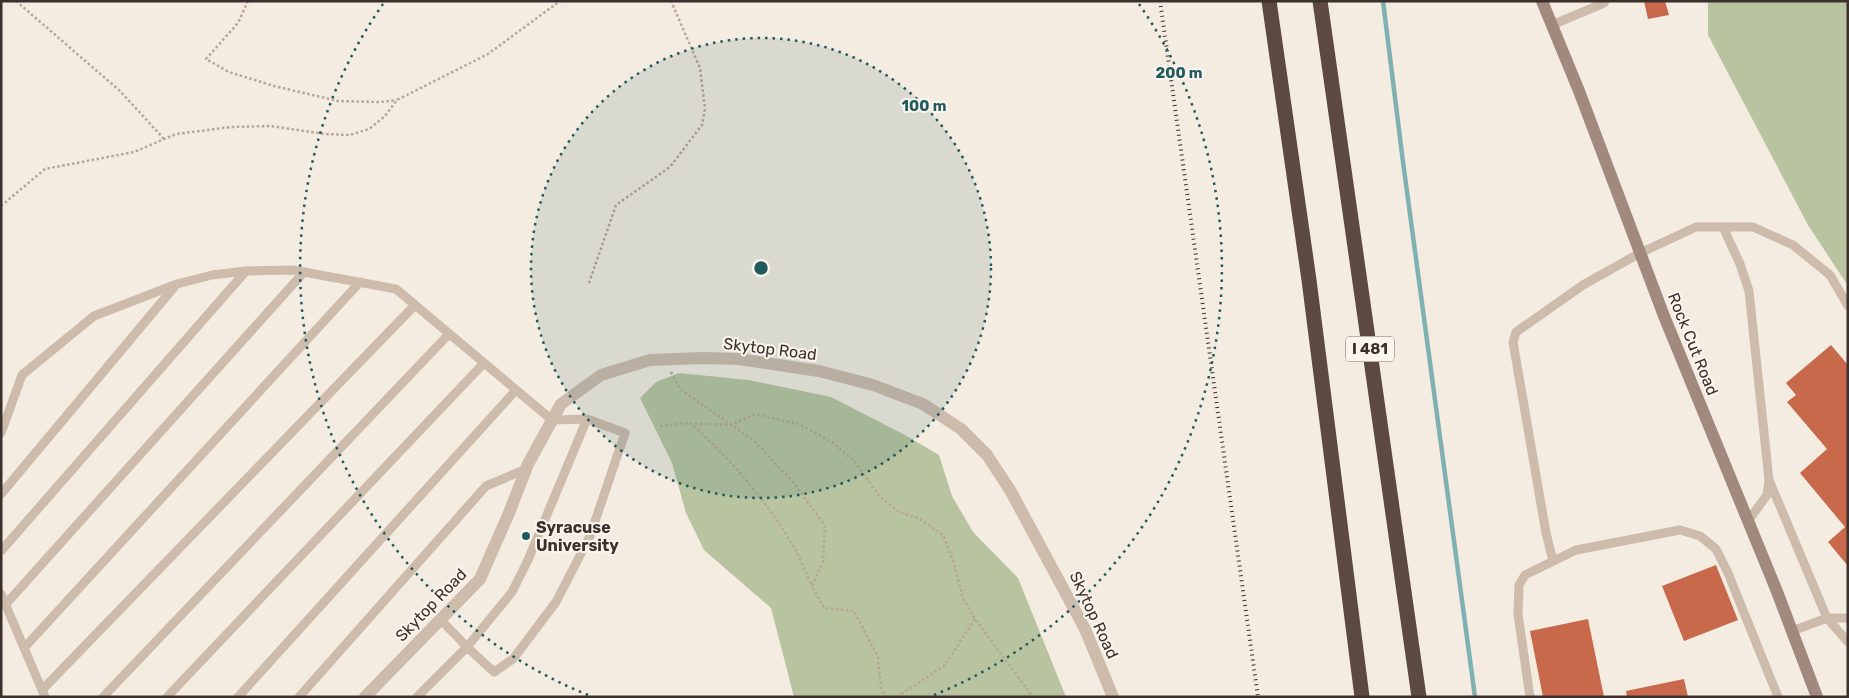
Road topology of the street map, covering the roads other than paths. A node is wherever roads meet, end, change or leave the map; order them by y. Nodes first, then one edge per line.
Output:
1 (1269, 1) edge
2 (1320, 1) edge
3 (1542, 1) edge
4 (1605, 1) edge
5 (1552, 25) junction
6 (1723, 227) junction
7 (1640, 253) junction
8 (246, 271) junction
9 (304, 272) junction
10 (360, 282) junction
11 (177, 284) junction
12 (415, 305) junction
13 (1848, 306) edge
14 (449, 334) junction
15 (484, 363) junction
16 (516, 390) junction
17 (587, 419) junction
18 (552, 420) junction
19 (1, 433) edge
20 (526, 468) junction
21 (1769, 480) junction
22 (1, 494) edge
23 (1748, 521) junction
24 (1, 551) edge
25 (1553, 561) junction
26 (1402, 571) junction
27 (1, 594) edge
28 (5, 605) junction
29 (1827, 618) junction
30 (1848, 618) edge
31 (440, 619) junction
32 (1792, 631) junction
33 (1848, 642) edge
34 (467, 647) junction
35 (24, 648) junction
36 (44, 694) edge
37 (103, 697) edge
38 (168, 697) edge
39 (238, 697) edge
40 (299, 697) edge
41 (365, 697) edge
42 (417, 697) edge
43 (1113, 697) edge
44 (1362, 697) edge
45 (1419, 697) edge
46 (1426, 697) edge
47 (1530, 697) edge
48 (1778, 697) edge
49 (1817, 697) edge

1 - 44 highway
2 - 26 highway, I 481
3 - 5 street, Rock Cut Road
4 - 5 lane
5 - 7 street, Rock Cut Road
6 - 7 lane
6 - 13 lane
6 - 21 lane
7 - 23 street, Rock Cut Road
7 - 25 lane
8 - 9 lane
8 - 11 lane
8 - 24 lane
9 - 10 lane
9 - 28 lane
10 - 12 lane
10 - 35 lane
11 - 19 lane
11 - 22 lane
12 - 14 lane
12 - 36 lane
14 - 15 lane
14 - 37 lane
15 - 16 lane
15 - 38 lane
16 - 18 lane
16 - 39 lane
17 - 18 lane
17 - 34 lane
17 - 34 lane
18 - 20 street, Skytop Road
18 - 43 street, Skytop Road
20 - 31 street, Skytop Road
20 - 40 lane
21 - 23 lane
21 - 29 lane
23 - 32 street, Rock Cut Road
25 - 47 lane
25 - 48 lane
26 - 45 highway, I 481
26 - 46 highway
27 - 28 lane
28 - 35 lane
29 - 30 lane
29 - 32 lane
29 - 33 lane
31 - 34 lane
31 - 41 street, Skytop Road
32 - 49 street, Rock Cut Road
34 - 42 lane
35 - 36 lane

